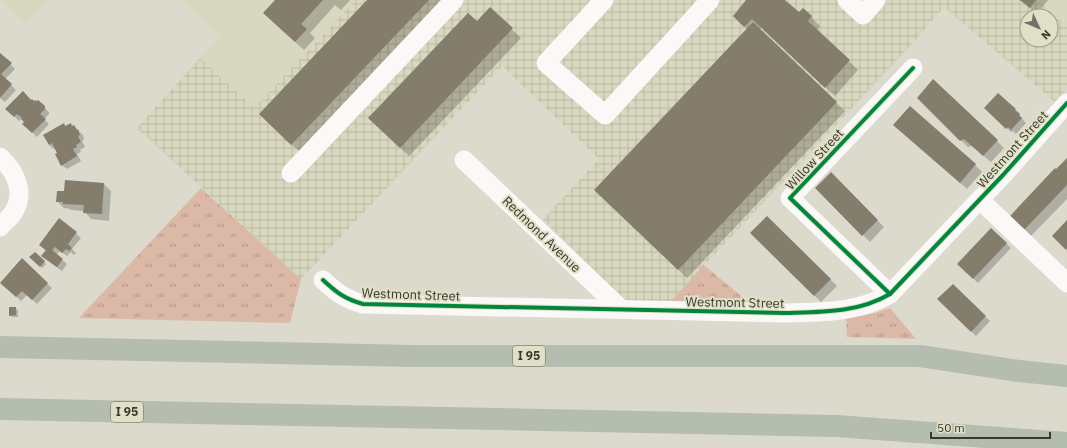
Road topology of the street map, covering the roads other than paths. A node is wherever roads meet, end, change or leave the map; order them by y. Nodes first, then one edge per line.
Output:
1 (454, 0) edge
2 (604, 0) edge
3 (710, 0) edge
4 (847, 0) edge
5 (876, 0) edge
6 (913, 68) dead end
7 (1067, 103) edge
8 (0, 158) edge
9 (464, 160) dead end
10 (291, 173) dead end
11 (980, 200) junction
12 (0, 227) edge
13 (1063, 272) edge
14 (323, 280) dead end
15 (890, 294) junction
16 (621, 309) junction
17 (0, 347) edge
18 (1062, 375) edge
19 (0, 409) edge
20 (1067, 443) edge

1 - 10 street
2 - 3 street
4 - 5 street
6 - 15 street, Willow Street
7 - 11 street, Westmont Street
8 - 12 street
9 - 16 street, Redmond Avenue
11 - 13 street
11 - 15 street, Westmont Street
14 - 16 street, Westmont Street
15 - 16 street, Westmont Street
17 - 18 highway, I 95
19 - 20 highway, I 95

